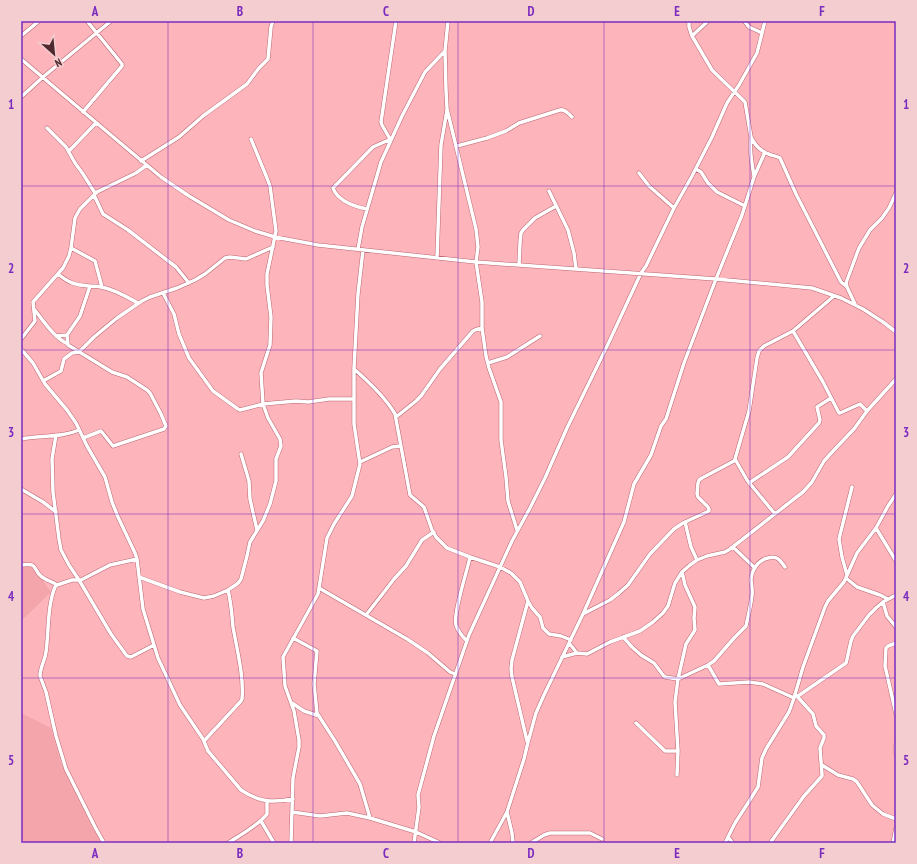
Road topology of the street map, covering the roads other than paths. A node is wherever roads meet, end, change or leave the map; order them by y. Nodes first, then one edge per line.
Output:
1 (39, 21) edge
2 (87, 21) edge
3 (111, 21) edge
4 (273, 21) edge
5 (396, 21) edge
6 (448, 21) edge
7 (689, 21) edge
8 (708, 21) edge
9 (744, 21) edge
10 (766, 21) edge
11 (96, 33) junction
12 (762, 33) junction
13 (21, 36) edge
14 (692, 36) junction
15 (445, 51) junction
16 (21, 59) edge
17 (43, 77) junction
18 (734, 92) junction
19 (21, 97) edge
20 (447, 109) junction
21 (83, 112) junction
22 (572, 117) dead end
23 (96, 123) junction
24 (47, 128) dead end
25 (752, 137) junction
26 (391, 138) junction
27 (251, 139) dead end
28 (456, 146) junction
29 (69, 151) junction
30 (765, 152) junction
31 (141, 160) junction
32 (147, 165) junction
33 (696, 169) junction
34 (639, 173) dead end
35 (754, 177) junction
36 (549, 191) dead end
37 (896, 193) edge
38 (94, 194) junction
39 (556, 206) junction
40 (745, 206) junction
41 (674, 208) junction
42 (367, 209) junction
43 (275, 238) junction
44 (71, 248) junction
45 (273, 248) junction
46 (358, 250) junction
47 (363, 250) junction
48 (436, 258) junction
49 (476, 262) junction
50 (519, 265) junction
51 (576, 269) junction
52 (641, 273) junction
53 (58, 274) junction
54 (716, 279) junction
55 (189, 283) junction
56 (90, 286) junction
57 (102, 287) junction
58 (847, 287) junction
59 (163, 293) junction
60 (834, 296) junction
61 (138, 304) junction
62 (855, 305) junction
63 (33, 308) junction
64 (482, 328) junction
65 (793, 331) junction
66 (896, 332) edge
67 (67, 335) junction
68 (56, 336) junction
69 (540, 336) dead end
70 (21, 339) edge
71 (68, 345) junction
72 (21, 349) edge
73 (79, 352) junction
74 (488, 363) junction
75 (354, 368) junction
76 (896, 379) edge
77 (43, 381) junction
78 (831, 398) junction
79 (354, 399) junction
80 (263, 404) junction
81 (867, 411) junction
82 (396, 417) junction
83 (79, 430) junction
84 (56, 435) junction
85 (83, 438) junction
86 (21, 439) edge
87 (401, 446) junction
88 (241, 454) dead end
89 (735, 459) junction
90 (360, 462) junction
91 (749, 483) junction
92 (852, 487) dead end
93 (21, 489) edge
94 (896, 494) edge
95 (56, 512) junction
96 (774, 514) junction
97 (685, 522) junction
98 (876, 528) junction
99 (257, 530) junction
100 (517, 530) junction
101 (434, 532) junction
102 (733, 547) junction
103 (470, 557) junction
104 (137, 559) junction
105 (697, 560) junction
106 (896, 561) edge
107 (21, 565) edge
108 (500, 567) junction
109 (785, 567) dead end
110 (755, 568) junction
111 (682, 572) junction
112 (139, 577) junction
113 (847, 577) junction
114 (79, 580) junction
115 (57, 585) junction
116 (320, 588) junction
117 (228, 590) junction
118 (896, 594) edge
119 (888, 599) junction
120 (528, 601) junction
121 (883, 602) junction
122 (583, 614) junction
123 (366, 615) junction
124 (896, 627) edge
125 (623, 637) junction
126 (293, 638) junction
127 (467, 642) junction
128 (570, 642) junction
129 (896, 643) edge
130 (154, 645) junction
131 (577, 653) junction
132 (562, 657) junction
133 (708, 665) junction
134 (455, 674) junction
135 (678, 679) junction
136 (796, 696) junction
137 (291, 703) junction
138 (896, 714) edge
139 (319, 716) junction
140 (636, 722) dead end
141 (204, 741) junction
142 (528, 742) junction
143 (896, 744) edge
144 (678, 751) junction
145 (896, 754) edge
146 (822, 765) junction
147 (677, 774) dead end
148 (293, 799) junction
149 (267, 801) junction
150 (292, 812) junction
151 (507, 812) junction
152 (370, 818) junction
153 (896, 818) edge
154 (261, 821) junction
155 (896, 828) edge
156 (416, 832) junction
157 (728, 837) junction
158 (602, 839) dead end
159 (234, 842) edge
160 (104, 843) edge
161 (228, 843) edge
162 (274, 843) edge
163 (291, 843) edge
164 (414, 843) edge
165 (440, 843) edge
166 (490, 843) edge
167 (513, 843) edge
168 (531, 843) edge
169 (725, 843) edge
170 (733, 843) edge
171 (770, 843) edge
172 (893, 843) edge

1 - 13 street
2 - 11 street
3 - 11 street
4 - 31 street
5 - 26 street
6 - 15 street
7 - 14 street
8 - 14 street
9 - 12 street
10 - 12 street
11 - 17 street
11 - 21 street
12 - 18 street
14 - 18 street
15 - 20 street
15 - 26 street
16 - 17 street
17 - 19 street
17 - 21 street
18 - 25 street
18 - 33 street
20 - 28 street
20 - 48 street
21 - 23 street
22 - 28 street
23 - 29 street
23 - 31 street
24 - 29 street
25 - 30 street
25 - 35 street
26 - 42 street
26 - 42 street
27 - 43 street
28 - 49 street
29 - 38 street
30 - 35 street
30 - 58 street
31 - 32 street
32 - 38 street
32 - 43 street
33 - 40 street
33 - 41 street
34 - 41 street
35 - 40 street
36 - 39 street
37 - 58 street
38 - 44 street
38 - 55 street
39 - 50 street
39 - 51 street
40 - 54 street
41 - 52 street
42 - 46 street
43 - 45 street
43 - 46 street
44 - 53 street
44 - 57 street
45 - 55 street
45 - 80 street
46 - 47 street
47 - 48 street
47 - 75 street
48 - 49 street
49 - 50 street
49 - 64 street
50 - 51 street
51 - 52 street
52 - 54 street
52 - 100 street
53 - 56 street
53 - 63 street
54 - 60 street
54 - 122 street
55 - 59 street
56 - 57 street
56 - 67 street
57 - 61 street
58 - 62 street
59 - 61 street
59 - 80 street
60 - 62 street
60 - 65 street
61 - 73 street
62 - 66 street
63 - 68 street
63 - 70 street
64 - 74 street
64 - 82 street
65 - 78 street
65 - 89 street
67 - 68 street
67 - 71 street
68 - 71 street
69 - 74 street
71 - 73 street
72 - 77 street
73 - 77 street
73 - 85 street
74 - 100 street
75 - 79 street
75 - 82 street
76 - 81 street
77 - 83 street
78 - 81 street
78 - 91 street
79 - 80 street
79 - 90 street
80 - 99 street
81 - 96 street
82 - 87 street
83 - 84 street
83 - 85 street
84 - 86 street
84 - 95 street
85 - 104 street
87 - 90 street
87 - 101 street
88 - 99 street
89 - 91 street
89 - 97 street
90 - 116 street
91 - 96 street
92 - 113 street
93 - 95 street
94 - 98 street
95 - 114 street
96 - 102 street
97 - 105 street
97 - 122 street
98 - 106 street
98 - 113 street
99 - 117 street
100 - 108 street
101 - 103 street
101 - 123 street
102 - 105 street
102 - 110 street
103 - 108 street
103 - 127 street
104 - 112 street
104 - 114 street
105 - 111 street
107 - 115 street
108 - 120 street
108 - 127 street
109 - 110 street
110 - 133 street
111 - 125 street
111 - 135 street
112 - 117 street
112 - 130 street
113 - 119 street
113 - 136 street
114 - 115 street
114 - 130 street
115 - 160 street
116 - 123 street
116 - 126 street
117 - 141 street
118 - 119 street
119 - 121 street
120 - 128 street
120 - 142 street
121 - 124 street
121 - 136 street
122 - 128 street
123 - 134 street
125 - 131 street
125 - 135 street
126 - 137 street
126 - 139 street
127 - 134 street
128 - 131 street
128 - 132 street
129 - 138 street
130 - 141 street
131 - 132 street
132 - 142 street
133 - 135 street
133 - 136 street
134 - 156 street
135 - 144 street
136 - 146 street
136 - 157 street
137 - 139 street
137 - 148 street
139 - 152 street
140 - 144 street
141 - 149 street
142 - 151 street
143 - 145 street
144 - 147 street
146 - 153 street
146 - 171 street
148 - 149 street
148 - 150 street
149 - 154 street
150 - 152 street
150 - 163 street
151 - 166 street
151 - 167 street
152 - 156 street
154 - 159 street
154 - 162 street
155 - 172 street
156 - 164 street
156 - 165 street
157 - 169 street
157 - 170 street
158 - 168 street
159 - 161 street

